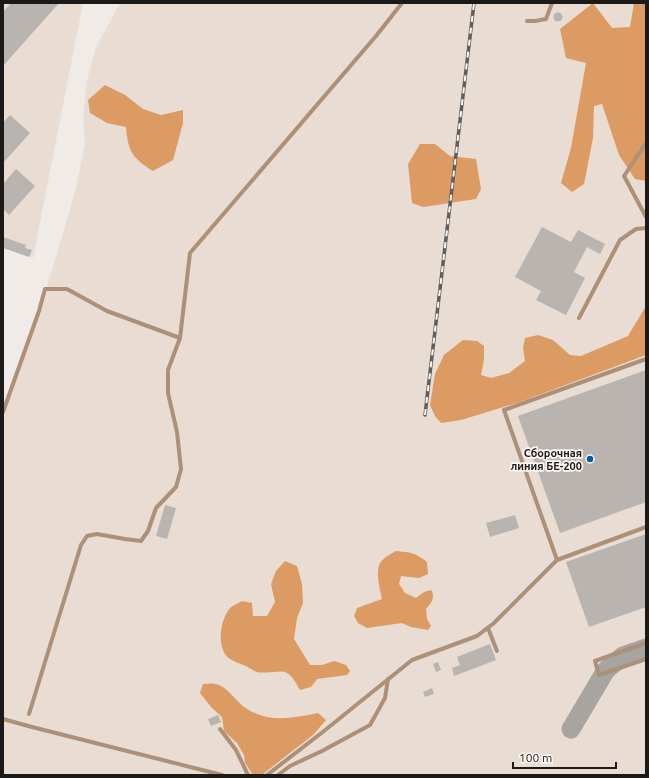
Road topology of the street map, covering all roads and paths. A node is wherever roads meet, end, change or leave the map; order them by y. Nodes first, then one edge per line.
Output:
1 (402, 3) edge
2 (552, 3) edge
3 (527, 21) dead end
4 (646, 143) edge
5 (646, 217) edge
6 (646, 228) edge
7 (579, 318) dead end
8 (180, 338) junction
9 (646, 359) edge
10 (3, 412) edge
11 (646, 527) edge
12 (557, 560) junction
13 (488, 628) junction
14 (646, 643) edge
15 (498, 651) dead end
16 (646, 659) edge
17 (388, 679) junction
18 (29, 714) dead end
19 (3, 719) edge
20 (220, 729) dead end
21 (222, 775) edge
22 (248, 775) edge
23 (267, 775) edge
24 (278, 775) edge

1 - 8 lane
2 - 3 lane
4 - 5 lane
6 - 7 lane
8 - 10 lane
8 - 18 lane
9 - 12 lane
11 - 12 lane
12 - 13 lane
13 - 15 lane
13 - 17 lane
14 - 16 lane
17 - 23 lane
17 - 24 lane
19 - 21 lane
20 - 22 lane

